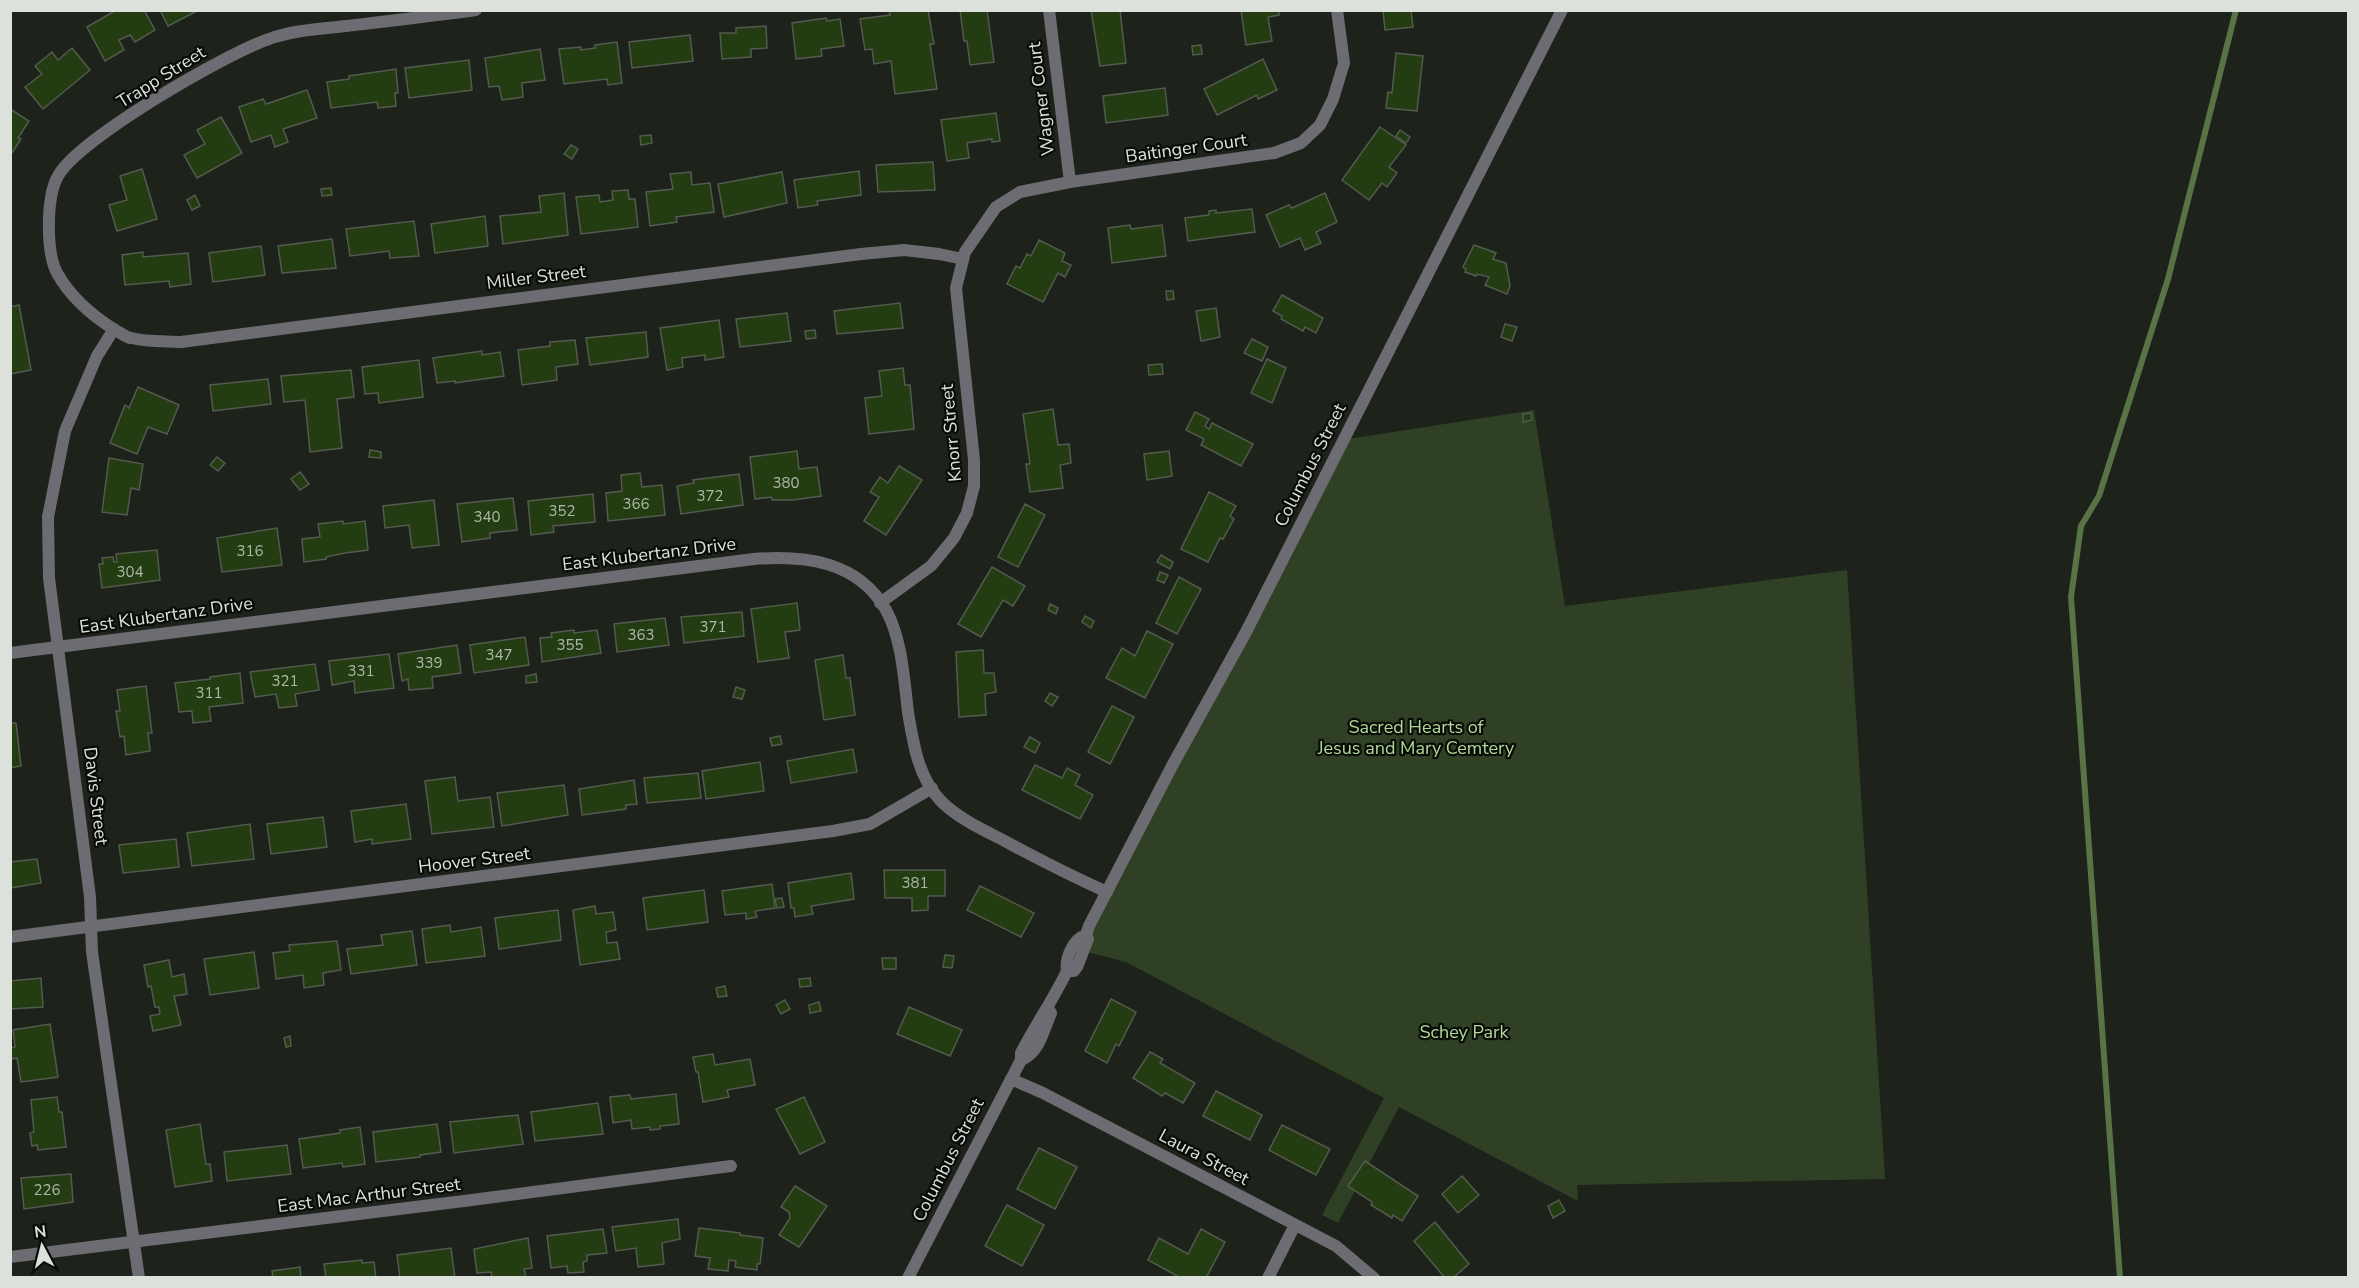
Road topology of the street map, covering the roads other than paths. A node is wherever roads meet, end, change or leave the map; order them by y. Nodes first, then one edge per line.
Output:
1 (476, 10) edge
2 (1049, 10) edge
3 (1337, 10) edge
4 (1563, 10) edge
5 (1070, 182) junction
6 (963, 259) junction
7 (114, 329) junction
8 (880, 603) junction
9 (58, 647) junction
10 (10, 653) edge
11 (932, 788) junction
12 (1107, 892) junction
13 (92, 927) junction
14 (10, 937) edge
15 (1011, 1079) junction
16 (731, 1166) dead end
17 (1295, 1225) junction
18 (134, 1241) junction
19 (10, 1257) edge
20 (139, 1278) edge
21 (908, 1278) edge
22 (1268, 1278) edge
23 (1374, 1278) edge

1 - 7 street, Trapp Street
2 - 5 street, Wagner Court
3 - 5 street, Baitinger Court
4 - 12 street, Columbus Street
5 - 6 street, Baitinger Court
6 - 7 street, Miller Street
6 - 8 street, Knorr Street
7 - 9 street, Davis Street
8 - 9 street, East Klubertanz Drive
8 - 11 street, East Klubertanz Drive
9 - 10 street, East Klubertanz Drive
9 - 13 street, Davis Street
11 - 12 street, East Klubertanz Drive
11 - 13 street, Hoover Street
12 - 15 street, Columbus Street
13 - 14 street, Hoover Street
13 - 18 street, Davis Street
15 - 17 street, Laura Street
15 - 21 street, Columbus Street
16 - 18 street, East Mac Arthur Street
17 - 22 street
17 - 23 street, Laura Street
18 - 19 street, East Mac Arthur Street
18 - 20 street, Davis Street

